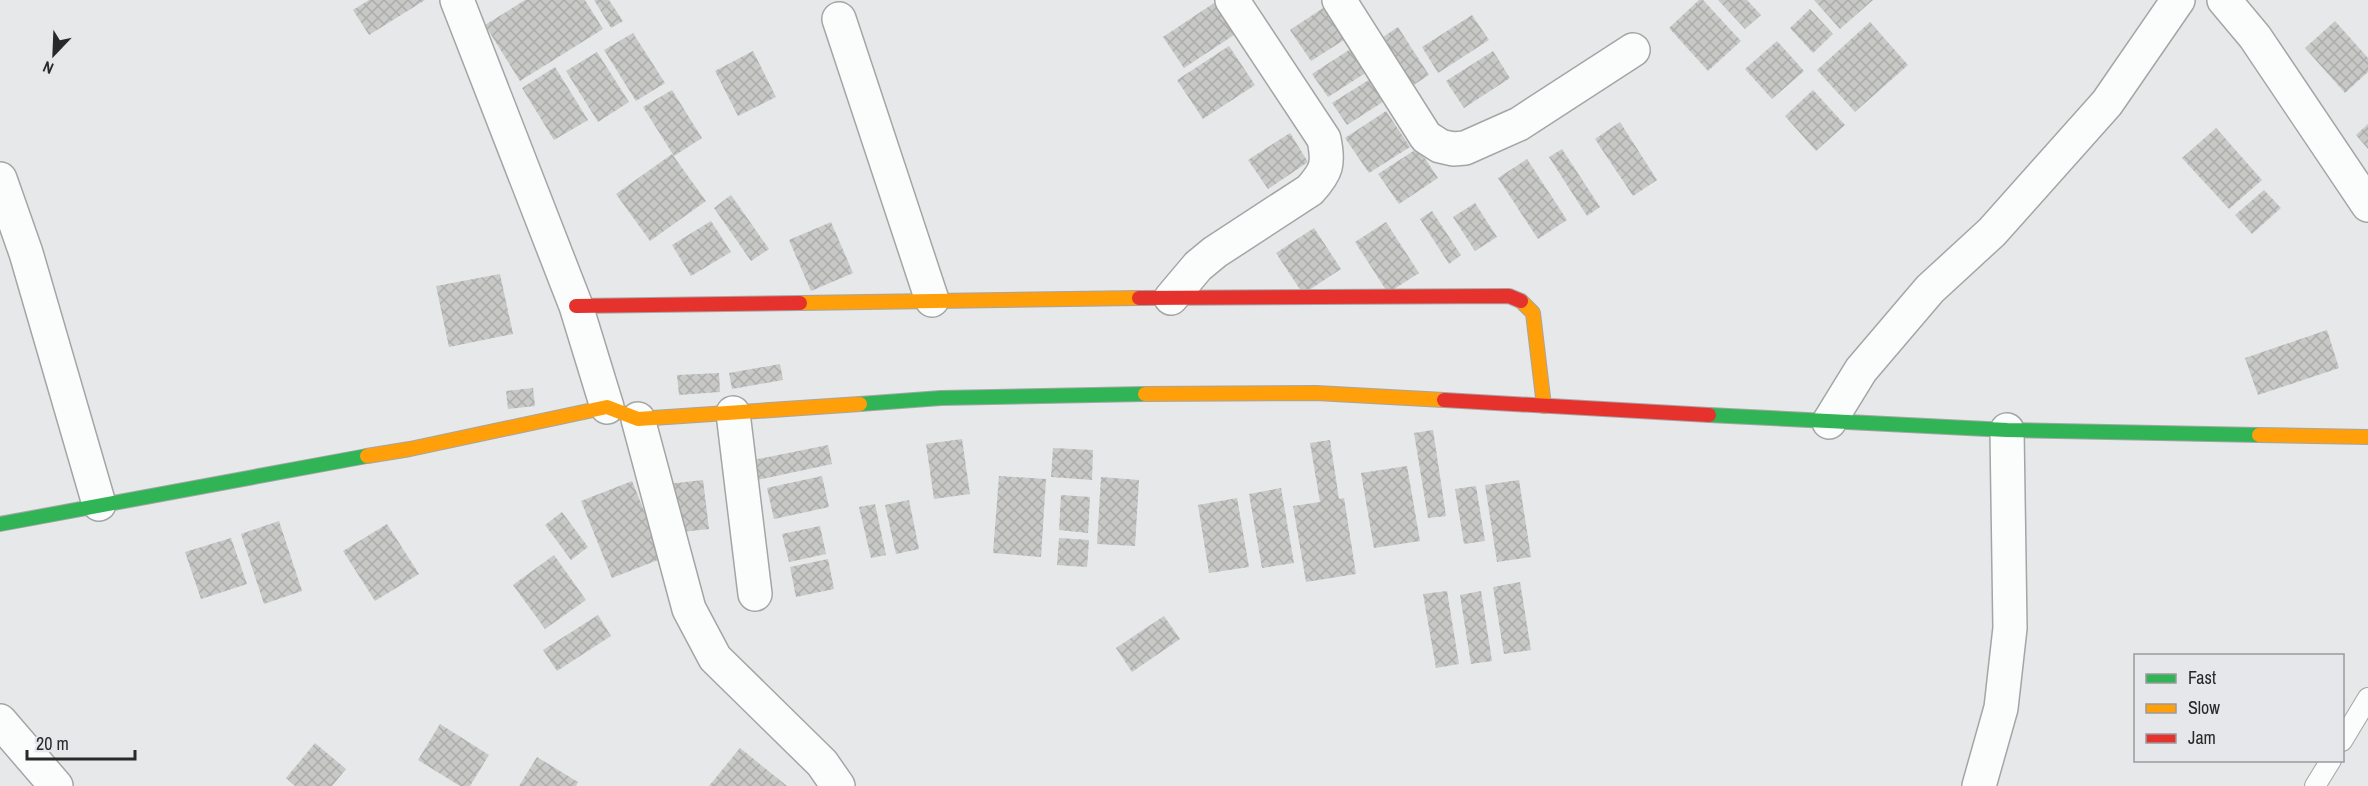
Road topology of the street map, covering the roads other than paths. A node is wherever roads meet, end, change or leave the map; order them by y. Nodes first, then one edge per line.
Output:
1 (457, 0) edge
2 (1339, 0) edge
3 (2178, 0) edge
4 (2224, 0) edge
5 (1239, 2) edge
6 (839, 19) dead end
7 (1633, 51) dead end
8 (0, 179) edge
9 (2368, 205) edge
10 (1171, 298) junction
11 (932, 300) junction
12 (576, 306) junction
13 (1544, 406) junction
14 (607, 407) junction
15 (734, 413) junction
16 (638, 419) junction
17 (1829, 422) junction
18 (2007, 430) junction
19 (2368, 437) edge
20 (99, 504) junction
21 (0, 524) edge
22 (755, 594) dead end
23 (2368, 698) edge
24 (0, 721) edge
25 (2344, 739) edge
26 (2330, 762) edge
27 (56, 786) edge
28 (838, 786) edge
29 (1979, 786) edge
30 (2315, 786) edge

1 - 12 street
2 - 7 street
3 - 17 street
4 - 9 street
5 - 10 street
6 - 11 street
8 - 20 street
10 - 11 street
10 - 13 street
11 - 12 street
12 - 14 street
13 - 15 street
13 - 17 street
14 - 16 street
14 - 20 street
15 - 16 street
15 - 22 street
16 - 28 street
17 - 18 street
18 - 19 street
18 - 29 street
20 - 21 street
23 - 25 lane
24 - 27 street
26 - 30 lane

